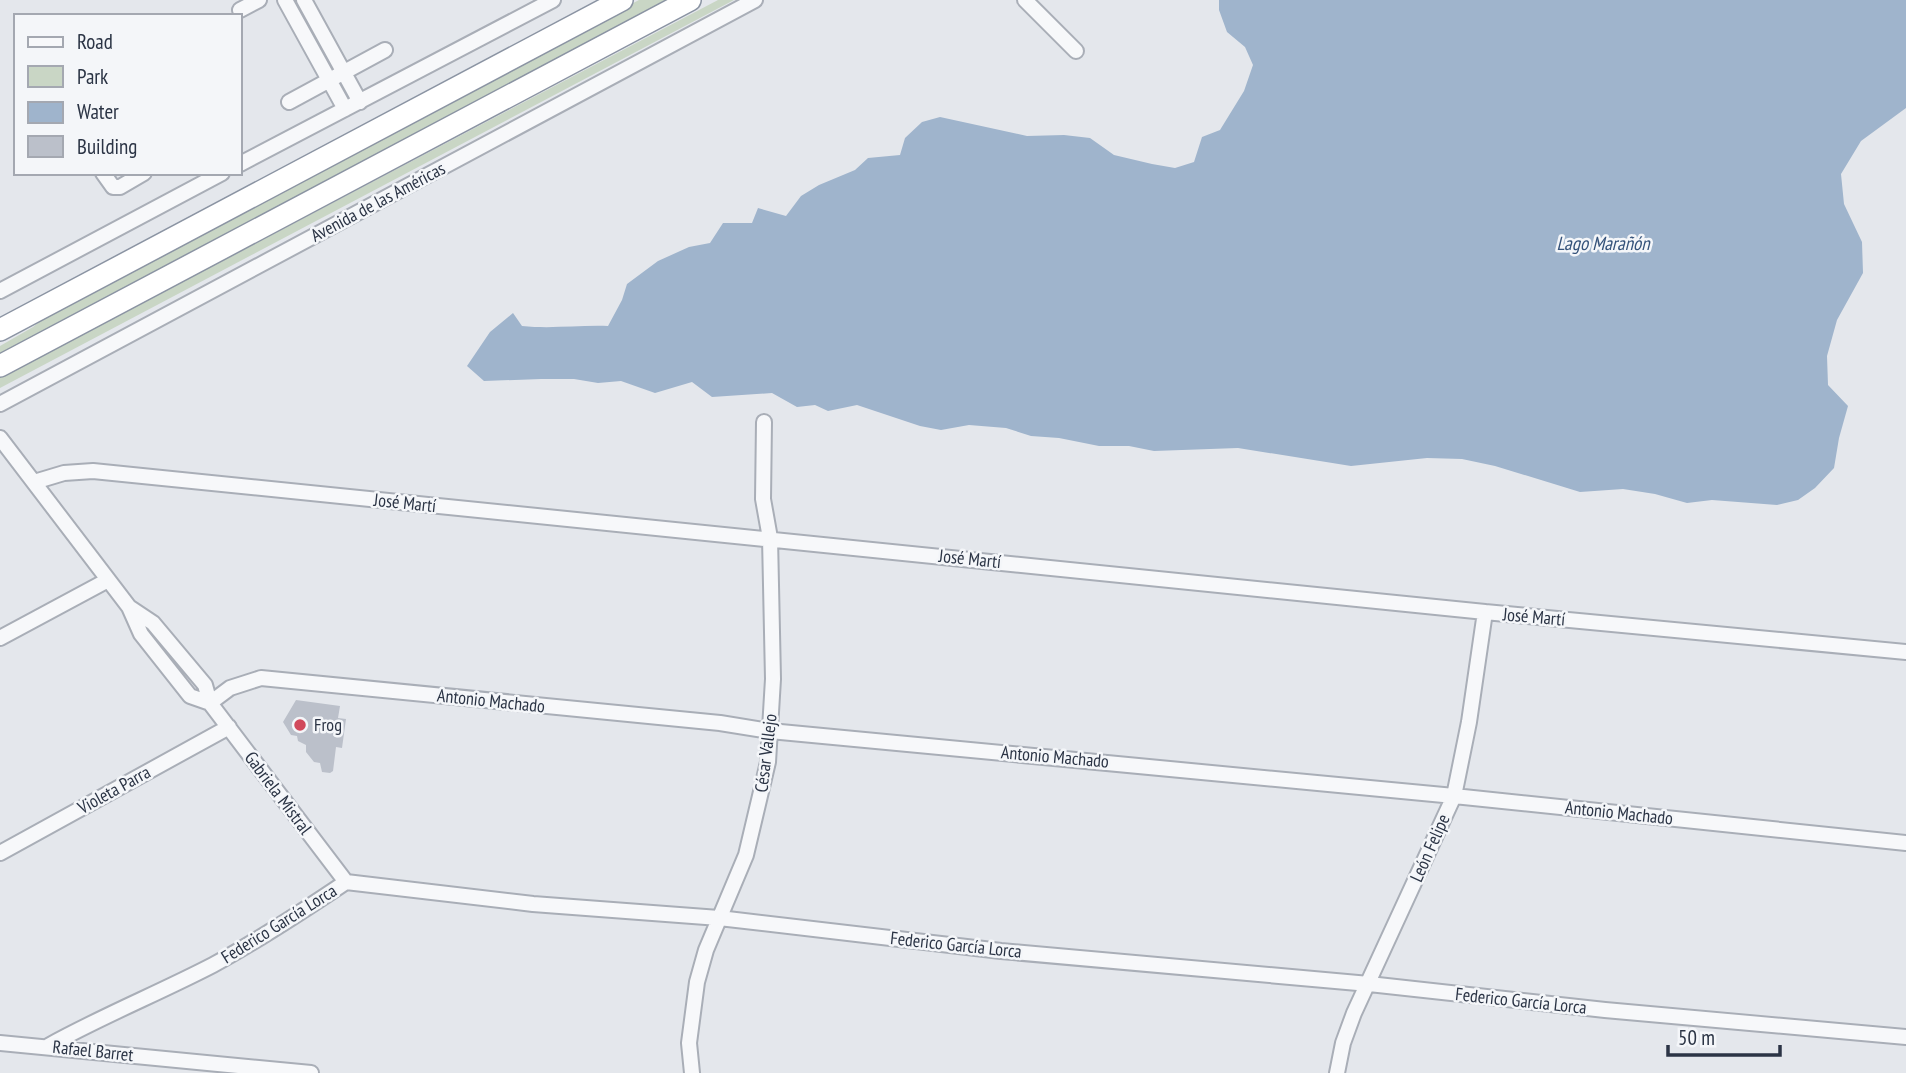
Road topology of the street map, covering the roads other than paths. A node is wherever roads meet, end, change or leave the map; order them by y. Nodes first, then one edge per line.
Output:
1 (259, 0) edge
2 (285, 0) edge
3 (304, 0) edge
4 (553, 0) edge
5 (622, 0) edge
6 (690, 0) edge
7 (755, 0) edge
8 (1025, 0) edge
9 (240, 10) dead end
10 (385, 50) dead end
11 (1076, 51) dead end
12 (343, 72) junction
13 (330, 80) junction
14 (289, 102) dead end
15 (360, 102) junction
16 (345, 109) junction
17 (242, 163) edge
18 (104, 175) edge
19 (141, 175) edge
20 (213, 175) edge
21 (196, 179) edge
22 (0, 291) edge
23 (0, 330) edge
24 (0, 366) edge
25 (0, 404) edge
26 (764, 422) dead end
27 (0, 438) edge
28 (34, 482) junction
29 (770, 538) junction
30 (108, 580) junction
31 (1485, 612) junction
32 (0, 638) edge
33 (1906, 652) edge
34 (210, 703) junction
35 (229, 727) junction
36 (770, 731) junction
37 (1454, 796) junction
38 (1906, 843) edge
39 (0, 853) edge
40 (346, 882) junction
41 (719, 918) junction
42 (1368, 984) junction
43 (88, 1024) junction
44 (1906, 1037) edge
45 (0, 1043) edge
46 (48, 1046) junction
47 (90, 1051) junction
48 (312, 1073) edge
49 (692, 1073) edge
50 (1337, 1073) edge

1 - 9 street
2 - 13 street
3 - 12 street
4 - 15 street
5 - 23 highway
6 - 24 highway, Avenida de las Américas
7 - 25 street, Avenida de las Américas
8 - 11 street
10 - 12 street
12 - 13 street
12 - 15 street
13 - 14 street
13 - 16 street
15 - 16 street
16 - 17 street
18 - 19 street
20 - 21 street
21 - 22 street
26 - 29 street, César Vallejo
27 - 28 street, Gabriela Mistral
28 - 29 street, José Martí
28 - 30 street, Gabriela Mistral
29 - 31 street, José Martí
29 - 36 street, César Vallejo
30 - 32 street
30 - 34 street, Gabriela Mistral
31 - 33 street, José Martí
31 - 37 street, León Felipe
34 - 35 street, Gabriela Mistral
34 - 36 street, Antonio Machado
35 - 39 street, Violeta Parra
35 - 40 street, Gabriela Mistral
36 - 37 street, Antonio Machado
36 - 41 street, César Vallejo
37 - 38 street, Antonio Machado
37 - 42 street, León Felipe
40 - 41 street, Federico García Lorca
40 - 43 street, Federico García Lorca
41 - 42 street, Federico García Lorca
41 - 49 street, César Vallejo
42 - 44 street, Federico García Lorca
42 - 50 street, León Felipe
43 - 46 street, Federico García Lorca
43 - 47 street
45 - 46 street, Rafael Barret
46 - 47 street, Rafael Barret
47 - 48 street, Rafael Barret

